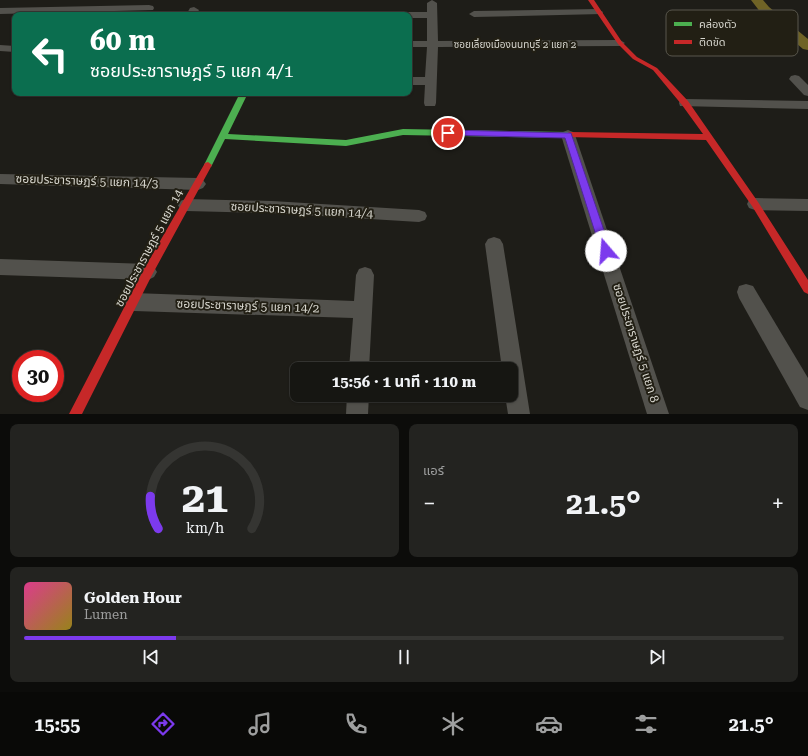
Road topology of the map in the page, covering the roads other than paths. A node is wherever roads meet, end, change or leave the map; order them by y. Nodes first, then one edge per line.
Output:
1 (591, 0) edge
2 (432, 3) dead end
3 (149, 8) edge
4 (0, 11) edge
5 (598, 12) junction
6 (474, 14) dead end
7 (412, 15) edge
8 (433, 15) junction
9 (412, 44) edge
10 (433, 44) junction
11 (620, 44) junction
12 (0, 48) edge
13 (12, 49) edge
14 (795, 79) dead end
15 (412, 81) edge
16 (431, 82) junction
17 (808, 92) edge
18 (243, 96) edge
19 (430, 103) dead end
20 (685, 103) junction
21 (808, 105) edge
22 (568, 135) junction
23 (223, 136) junction
24 (709, 137) junction
25 (0, 178) edge
26 (198, 184) junction
27 (755, 204) junction
28 (186, 205) junction
29 (808, 205) edge
30 (419, 216) dead end
31 (494, 244) dead end
32 (0, 267) edge
33 (148, 272) junction
34 (365, 275) dead end
35 (808, 288) edge
36 (746, 292) dead end
37 (134, 302) junction
38 (363, 310) junction
39 (359, 362) edge
40 (808, 399) edge
41 (358, 402) edge
42 (75, 414) edge
43 (357, 414) edge
44 (519, 414) edge
45 (658, 414) edge

1 - 5 street
2 - 8 street
3 - 4 street
5 - 6 street
5 - 11 street
7 - 8 street
8 - 10 street
9 - 10 street, ซอยเลี่ยงเมืองนนทบุรี 2 แยก 2
10 - 11 street, ซอยเลี่ยงเมืองนนทบุรี 2 แยก 2
10 - 16 street
11 - 20 street
12 - 13 street
14 - 17 street
15 - 16 street
16 - 19 street
18 - 23 street, ซอยประชาราษฎร์ 5 แยก 14
20 - 21 street
20 - 24 street
22 - 23 street
22 - 24 street
22 - 45 street, ซอยประชาราษฎร์ 5 แยก 8
23 - 26 street, ซอยประชาราษฎร์ 5 แยก 14
24 - 27 street
25 - 26 street, ซอยประชาราษฎร์ 5 แยก 14/3
26 - 28 street, ซอยประชาราษฎร์ 5 แยก 14
27 - 29 street
27 - 35 street
28 - 30 street, ซอยประชาราษฎร์ 5 แยก 14/4
28 - 33 street, ซอยประชาราษฎร์ 5 แยก 14
31 - 44 street
32 - 33 street
33 - 37 street, ซอยประชาราษฎร์ 5 แยก 14
34 - 38 street
36 - 40 street
37 - 38 street, ซอยประชาราษฎร์ 5 แยก 14/2
37 - 42 street, ซอยประชาราษฎร์ 5 แยก 14
38 - 39 street
41 - 43 street

